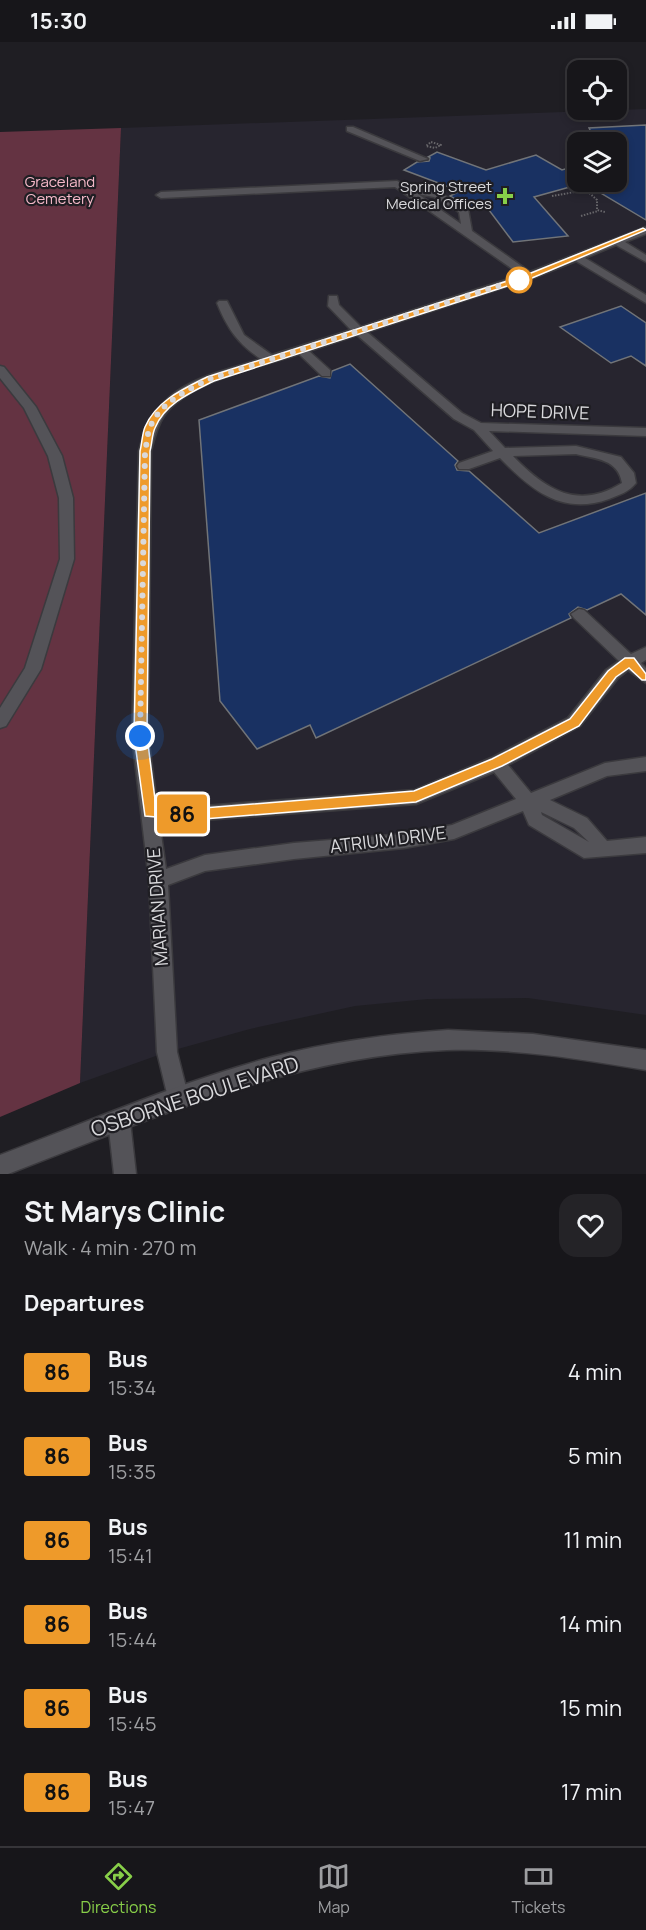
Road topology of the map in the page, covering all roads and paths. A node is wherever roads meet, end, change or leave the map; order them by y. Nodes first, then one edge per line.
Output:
1 (350, 129) dead end
2 (423, 159) dead end
3 (403, 188) junction
4 (161, 195) dead end
5 (552, 196) dead end
6 (599, 211) junction
7 (605, 212) dead end
8 (581, 216) dead end
9 (646, 230) edge
10 (467, 234) junction
11 (616, 241) junction
12 (576, 256) junction
13 (646, 259) edge
14 (529, 276) junction
15 (646, 286) edge
16 (631, 291) junction
17 (333, 298) dead end
18 (646, 300) edge
19 (223, 303) dead end
20 (359, 331) junction
21 (301, 350) junction
22 (271, 360) junction
23 (0, 370) edge
24 (326, 373) dead end
25 (478, 428) junction
26 (646, 432) edge
27 (503, 452) junction
28 (464, 466) dead end
29 (579, 614) dead end
30 (646, 653) edge
31 (630, 661) junction
32 (646, 677) edge
33 (0, 722) edge
34 (497, 763) junction
35 (646, 764) edge
36 (528, 801) junction
37 (149, 812) junction
38 (646, 845) edge
39 (158, 880) junction
40 (646, 1060) edge
41 (178, 1099) junction
42 (119, 1121) junction
43 (0, 1166) edge
44 (125, 1174) edge

1 - 2 street
3 - 4 street
3 - 10 street
3 - 10 street
5 - 6 path
6 - 7 path
6 - 8 path
9 - 11 street, MARIAN DRIVE
10 - 14 street
11 - 12 street, MARIAN DRIVE
11 - 13 street
12 - 14 street, MARIAN DRIVE
12 - 16 street
14 - 20 street, MARIAN DRIVE
15 - 16 street
16 - 18 street
17 - 20 street, HOPE DRIVE
19 - 22 street
20 - 21 street, MARIAN DRIVE
20 - 25 street, HOPE DRIVE
21 - 22 street, MARIAN DRIVE
21 - 24 street
22 - 37 street, MARIAN DRIVE
23 - 33 street
25 - 26 street, HOPE DRIVE
25 - 27 street
27 - 27 street
27 - 28 street
29 - 31 street
30 - 31 street
31 - 32 street
31 - 34 street
34 - 36 street
34 - 37 street
35 - 36 street, ATRIUM DRIVE
36 - 38 street
36 - 39 street, ATRIUM DRIVE
37 - 39 street, MARIAN DRIVE
39 - 41 street, MARIAN DRIVE
40 - 41 street, OSBORNE BOULEVARD
41 - 42 street, OSBORNE BOULEVARD
42 - 43 street, OSBORNE BOULEVARD
42 - 44 street

